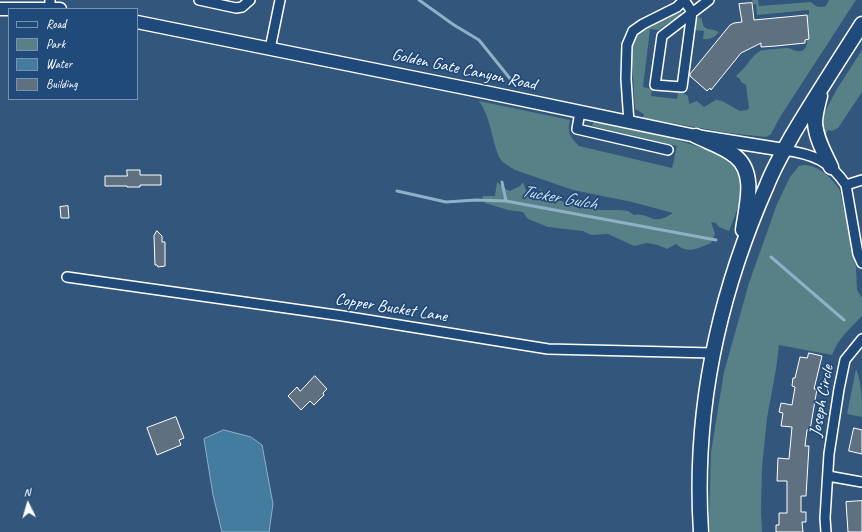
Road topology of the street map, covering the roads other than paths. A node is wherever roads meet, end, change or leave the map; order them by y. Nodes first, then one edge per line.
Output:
1 (50, 0) edge
2 (199, 0) edge
3 (250, 0) edge
4 (280, 0) edge
5 (684, 0) edge
6 (708, 0) edge
7 (50, 8) edge
8 (692, 12) junction
9 (138, 22) edge
10 (862, 24) edge
11 (270, 49) junction
12 (822, 86) junction
13 (580, 112) junction
14 (629, 123) junction
15 (696, 136) junction
16 (668, 150) dead end
17 (784, 150) junction
18 (831, 168) junction
19 (862, 180) edge
20 (846, 185) junction
21 (740, 256) junction
22 (862, 263) edge
23 (67, 277) dead end
24 (862, 339) edge
25 (712, 353) junction
26 (828, 476) junction
27 (862, 482) edge
28 (701, 532) edge
29 (826, 532) edge

1 - 7 street
2 - 3 street
4 - 11 street
5 - 8 street
5 - 14 street
6 - 8 street
8 - 8 street
9 - 11 main road, Golden Gate Canyon Road
10 - 12 highway
11 - 13 main road, Golden Gate Canyon Road
12 - 17 highway
12 - 18 highway
13 - 14 main road, Golden Gate Canyon Road
13 - 16 street
14 - 15 main road, Golden Gate Canyon Road
15 - 17 main road, Golden Gate Canyon Road
15 - 21 highway
17 - 18 street
17 - 21 highway
18 - 20 street
19 - 20 street
20 - 22 street
21 - 25 highway
23 - 25 street, Copper Bucket Lane
24 - 26 street, Joseph Circle
25 - 28 highway
26 - 27 street
26 - 29 street, Joseph Circle

